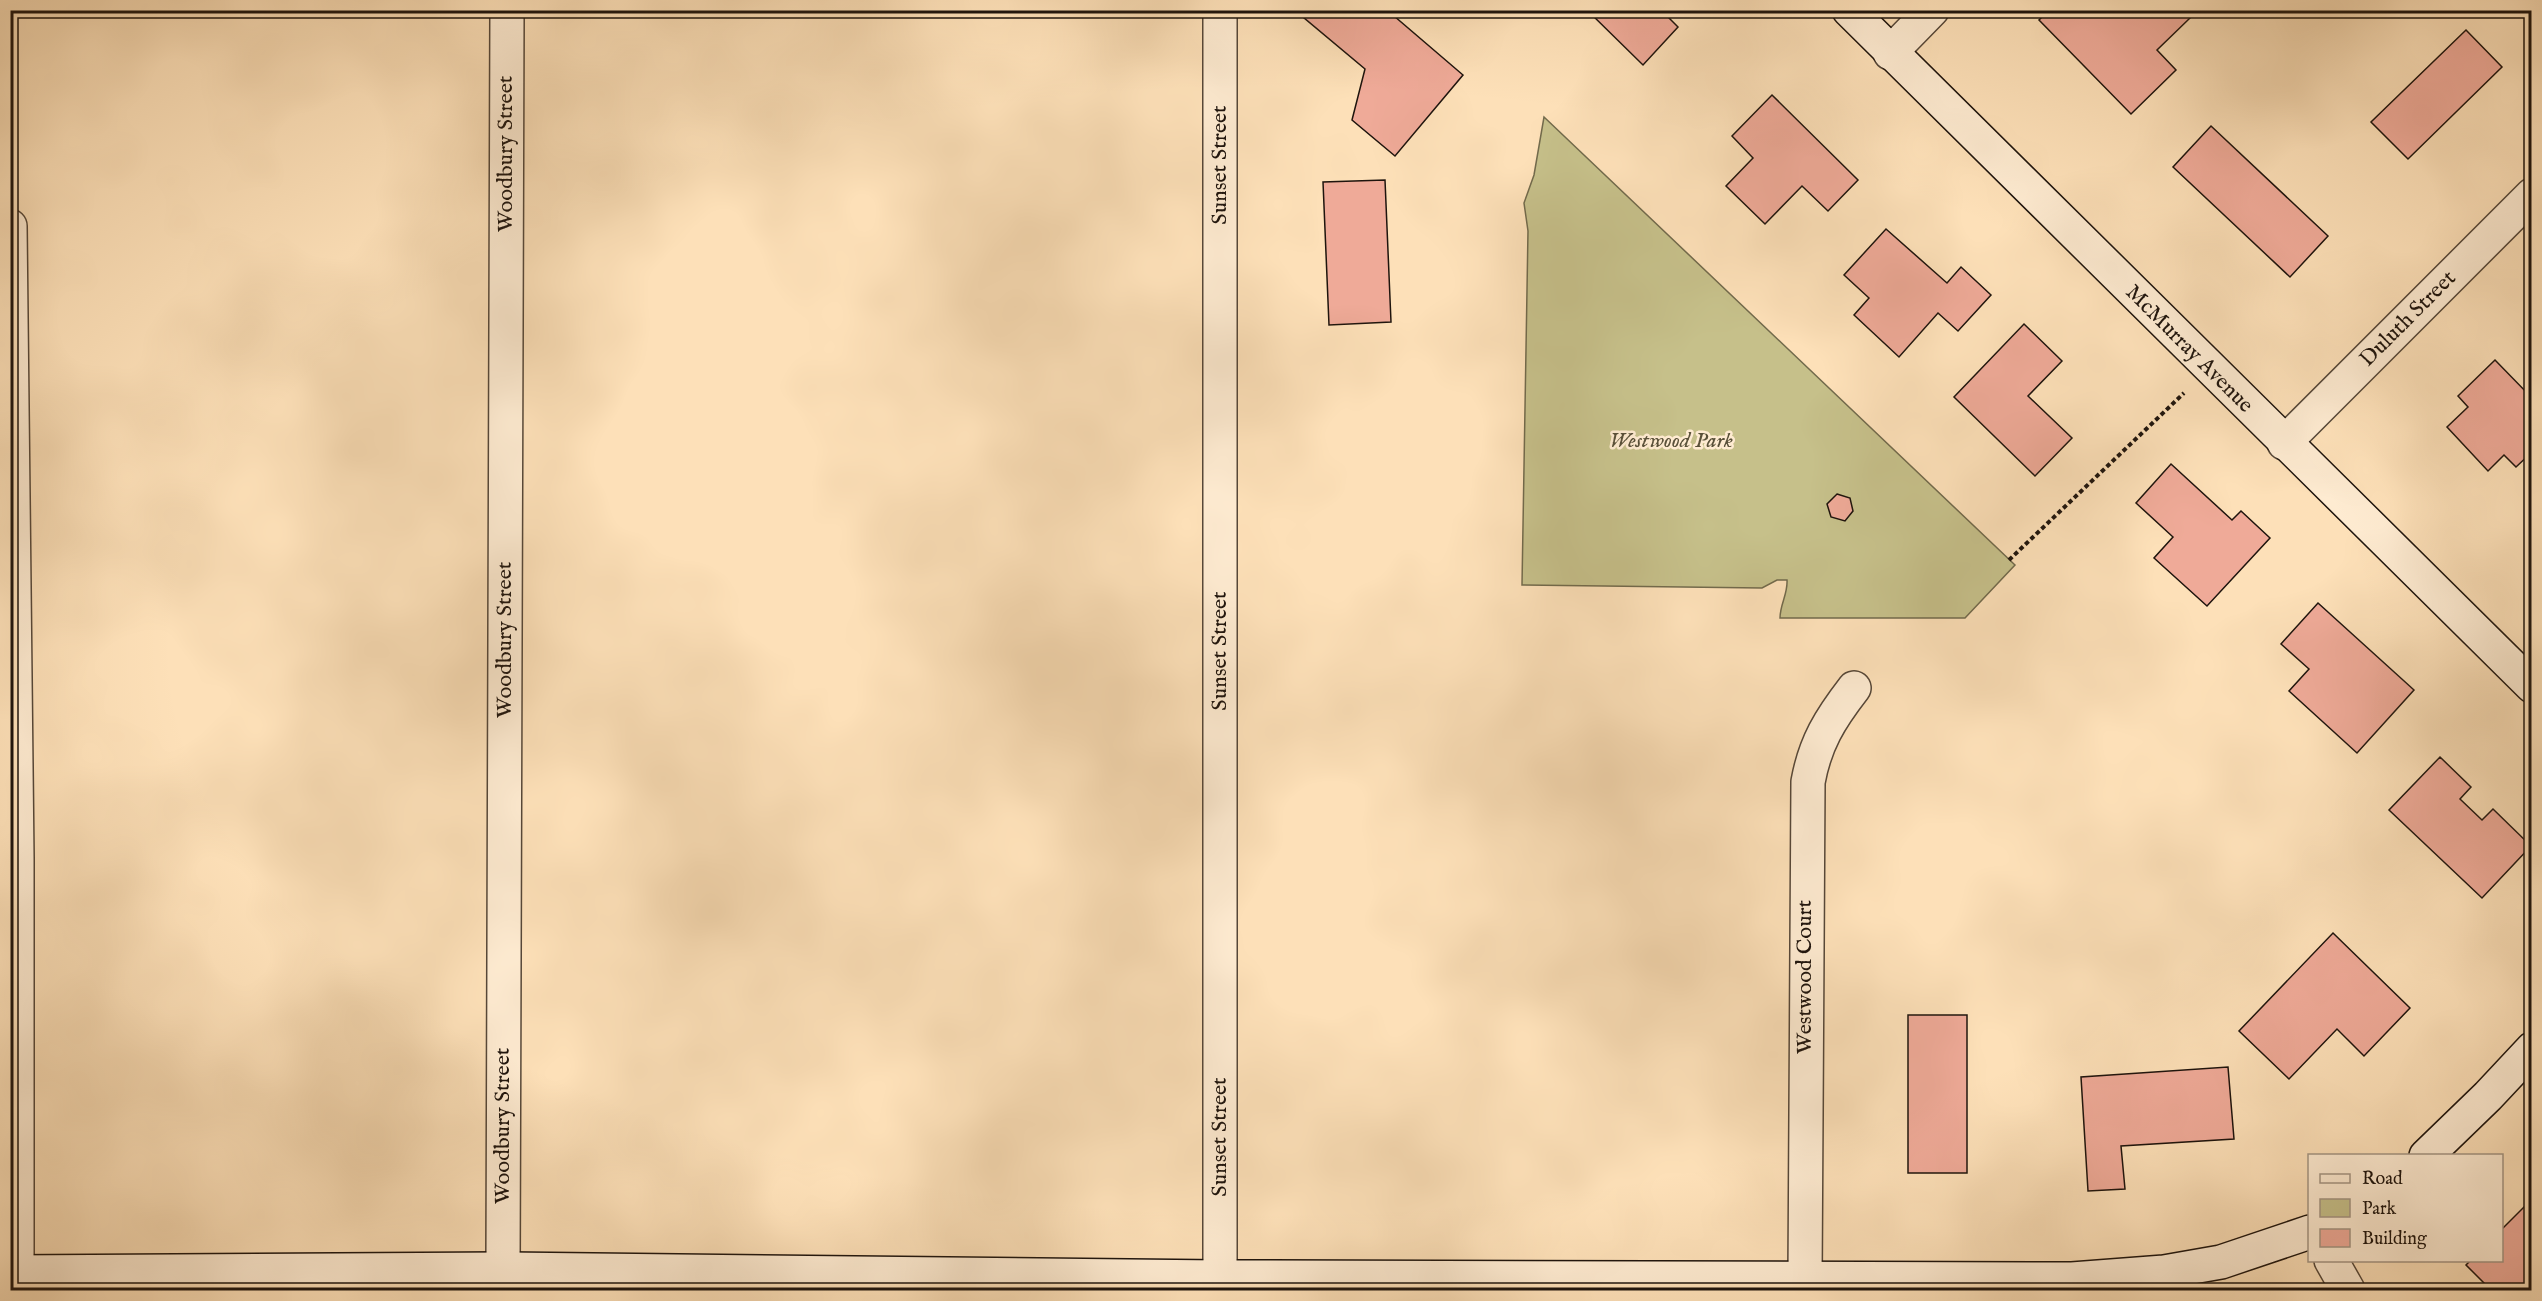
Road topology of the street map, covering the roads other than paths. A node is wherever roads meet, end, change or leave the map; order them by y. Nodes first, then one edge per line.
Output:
1 (507, 10) edge
2 (1220, 10) edge
3 (1849, 10) edge
4 (1932, 10) edge
5 (1890, 53) junction
6 (2532, 195) edge
7 (11, 226) edge
8 (2284, 443) junction
9 (2532, 686) edge
10 (1854, 688) dead end
11 (14, 857) edge
12 (2532, 1049) edge
13 (2427, 1154) edge
14 (2308, 1233) edge
15 (2332, 1262) edge
16 (503, 1269) junction
17 (15, 1278) edge
18 (1805, 1279) junction
19 (1220, 1283) edge
20 (2348, 1290) edge

1 - 16 street, Woodbury Street
2 - 19 street, Sunset Street
3 - 5 street, McMurray Avenue
4 - 5 street
5 - 8 street, McMurray Avenue
6 - 8 street, Duluth Street
7 - 11 street
8 - 9 street, McMurray Avenue
10 - 18 street, Westwood Court
11 - 17 street
12 - 13 street
14 - 18 street
15 - 20 street
16 - 17 street
16 - 19 street
18 - 19 street

